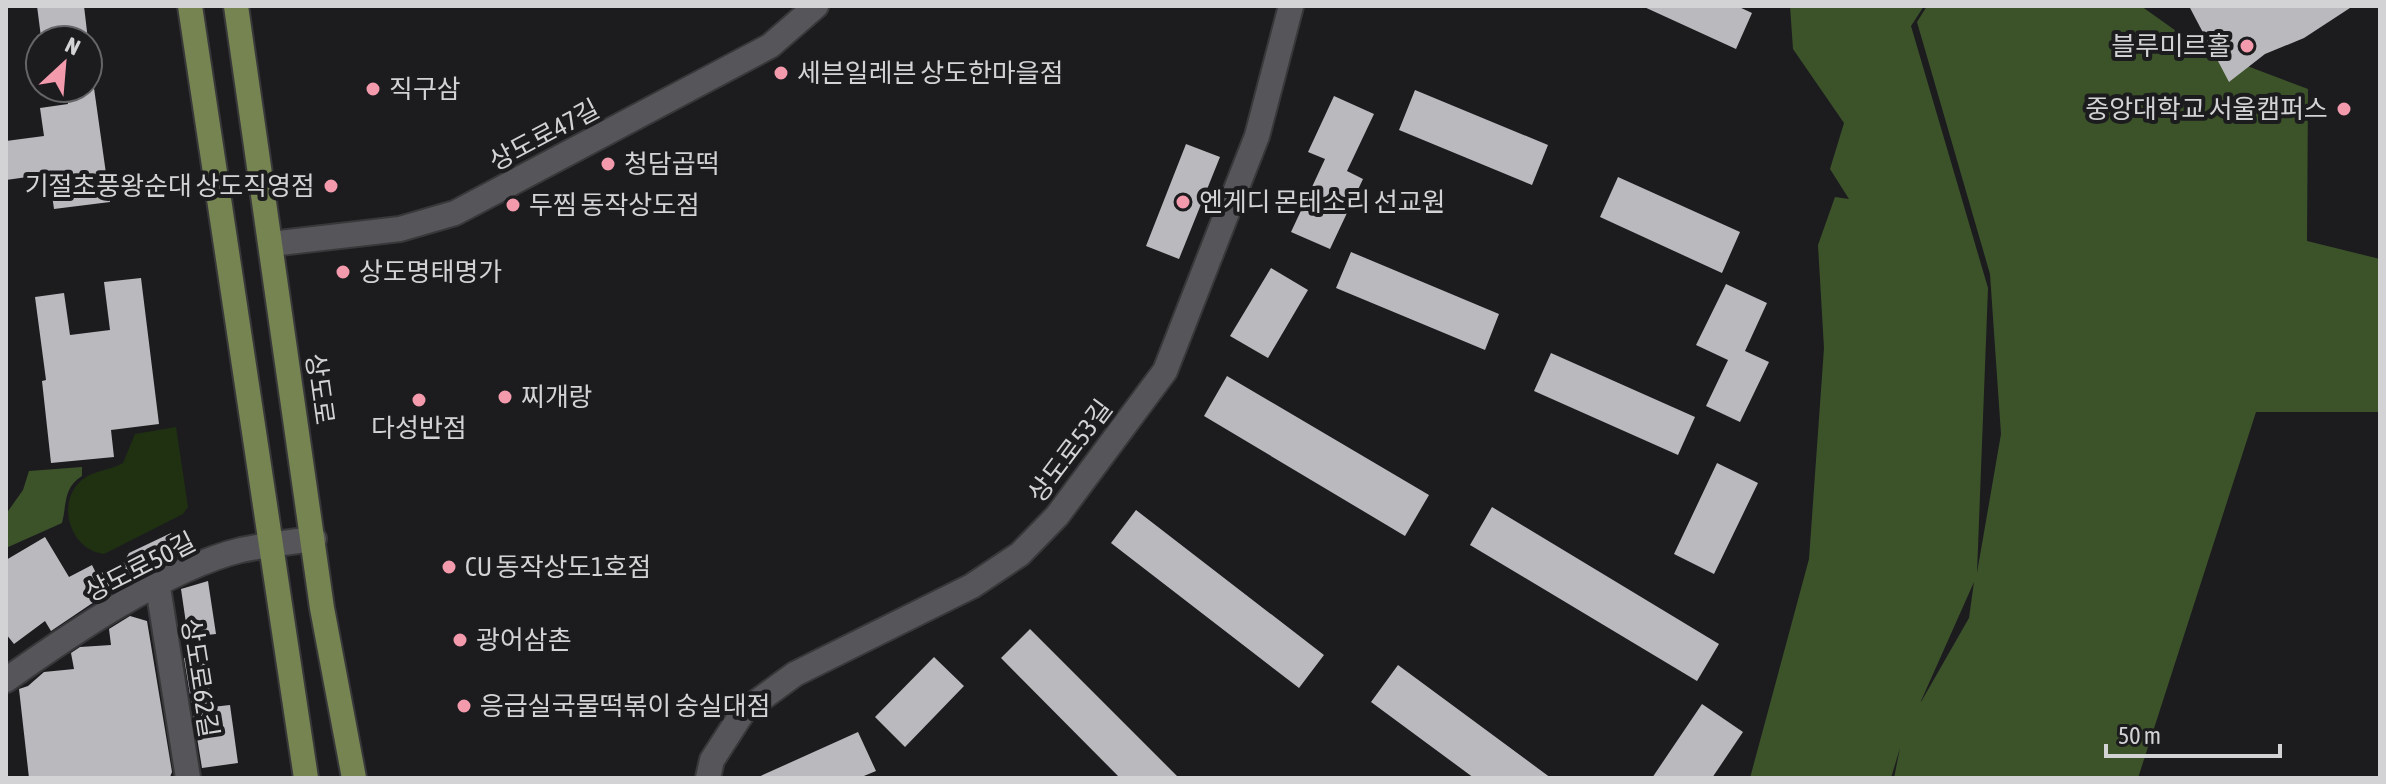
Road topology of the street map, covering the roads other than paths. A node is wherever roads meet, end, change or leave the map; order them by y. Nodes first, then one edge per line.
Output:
1 (190, 6) edge
2 (236, 6) edge
3 (816, 6) edge
4 (1291, 6) edge
5 (271, 244) junction
6 (314, 539) junction
7 (271, 545) junction
8 (158, 587) junction
9 (6, 680) edge
10 (188, 778) edge
11 (306, 778) edge
12 (354, 778) edge
13 (708, 778) edge

1 - 7 main road
2 - 5 main road, 상도로
3 - 5 street, 상도로47길
4 - 13 street, 상도로53길
5 - 6 main road, 상도로
6 - 7 street, 상도로50길
6 - 12 main road, 상도로
7 - 8 street, 상도로50길
7 - 11 main road
8 - 9 street, 상도로50길
8 - 10 street, 상도로62길

